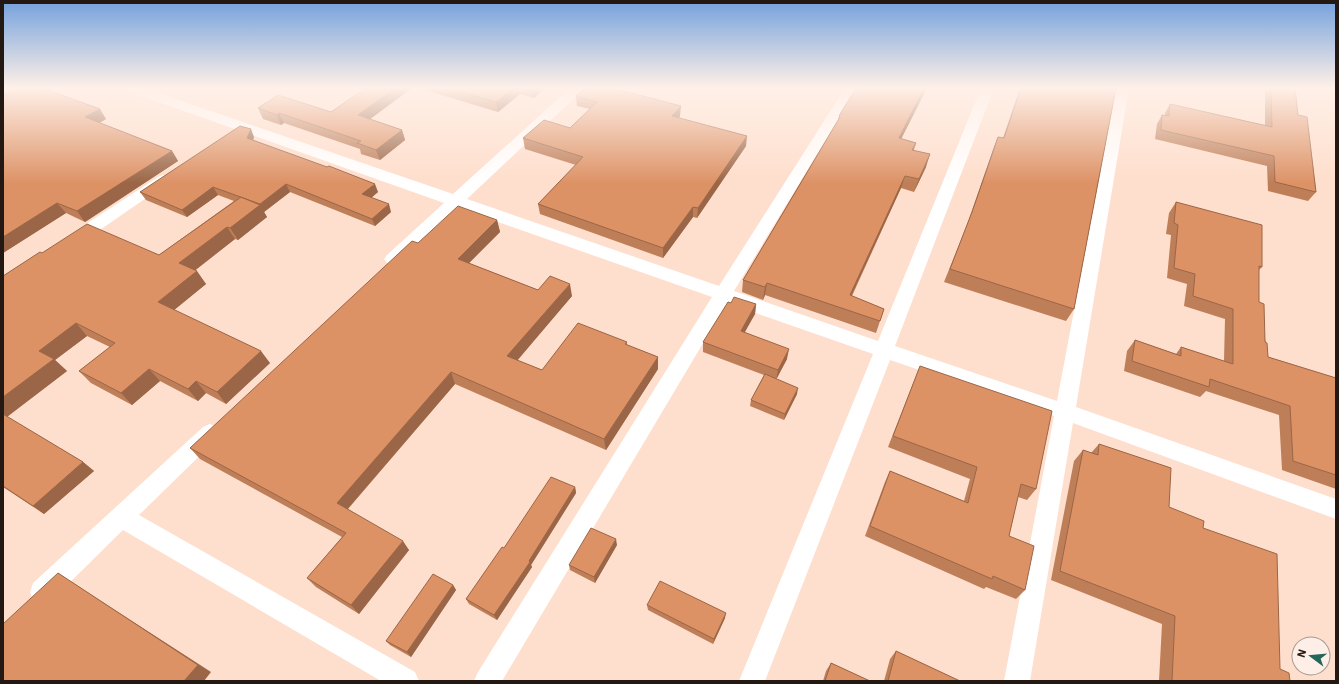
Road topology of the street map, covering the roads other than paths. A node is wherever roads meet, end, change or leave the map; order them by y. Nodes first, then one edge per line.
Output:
1 (226, 120) edge
2 (543, 120) edge
3 (831, 120) edge
4 (975, 120) edge
5 (1117, 120) edge
6 (244, 126) junction
7 (224, 139) edge
8 (179, 170) edge
9 (456, 200) junction
10 (62, 248) edge
11 (381, 271) edge
12 (723, 294) junction
13 (883, 350) junction
14 (1066, 412) junction
15 (225, 419) edge
16 (1336, 509) edge
17 (121, 517) junction
18 (31, 602) edge
19 (406, 681) edge
20 (487, 681) edge
21 (752, 681) edge
22 (1017, 681) edge

1 - 6 street
2 - 9 street
3 - 12 street
4 - 13 street
5 - 14 street
6 - 7 street
6 - 9 street
8 - 10 street
9 - 11 street
9 - 12 street
12 - 13 street
12 - 20 street
13 - 14 street
13 - 21 street
14 - 16 street
14 - 22 street
15 - 17 street
17 - 18 street
17 - 19 street

